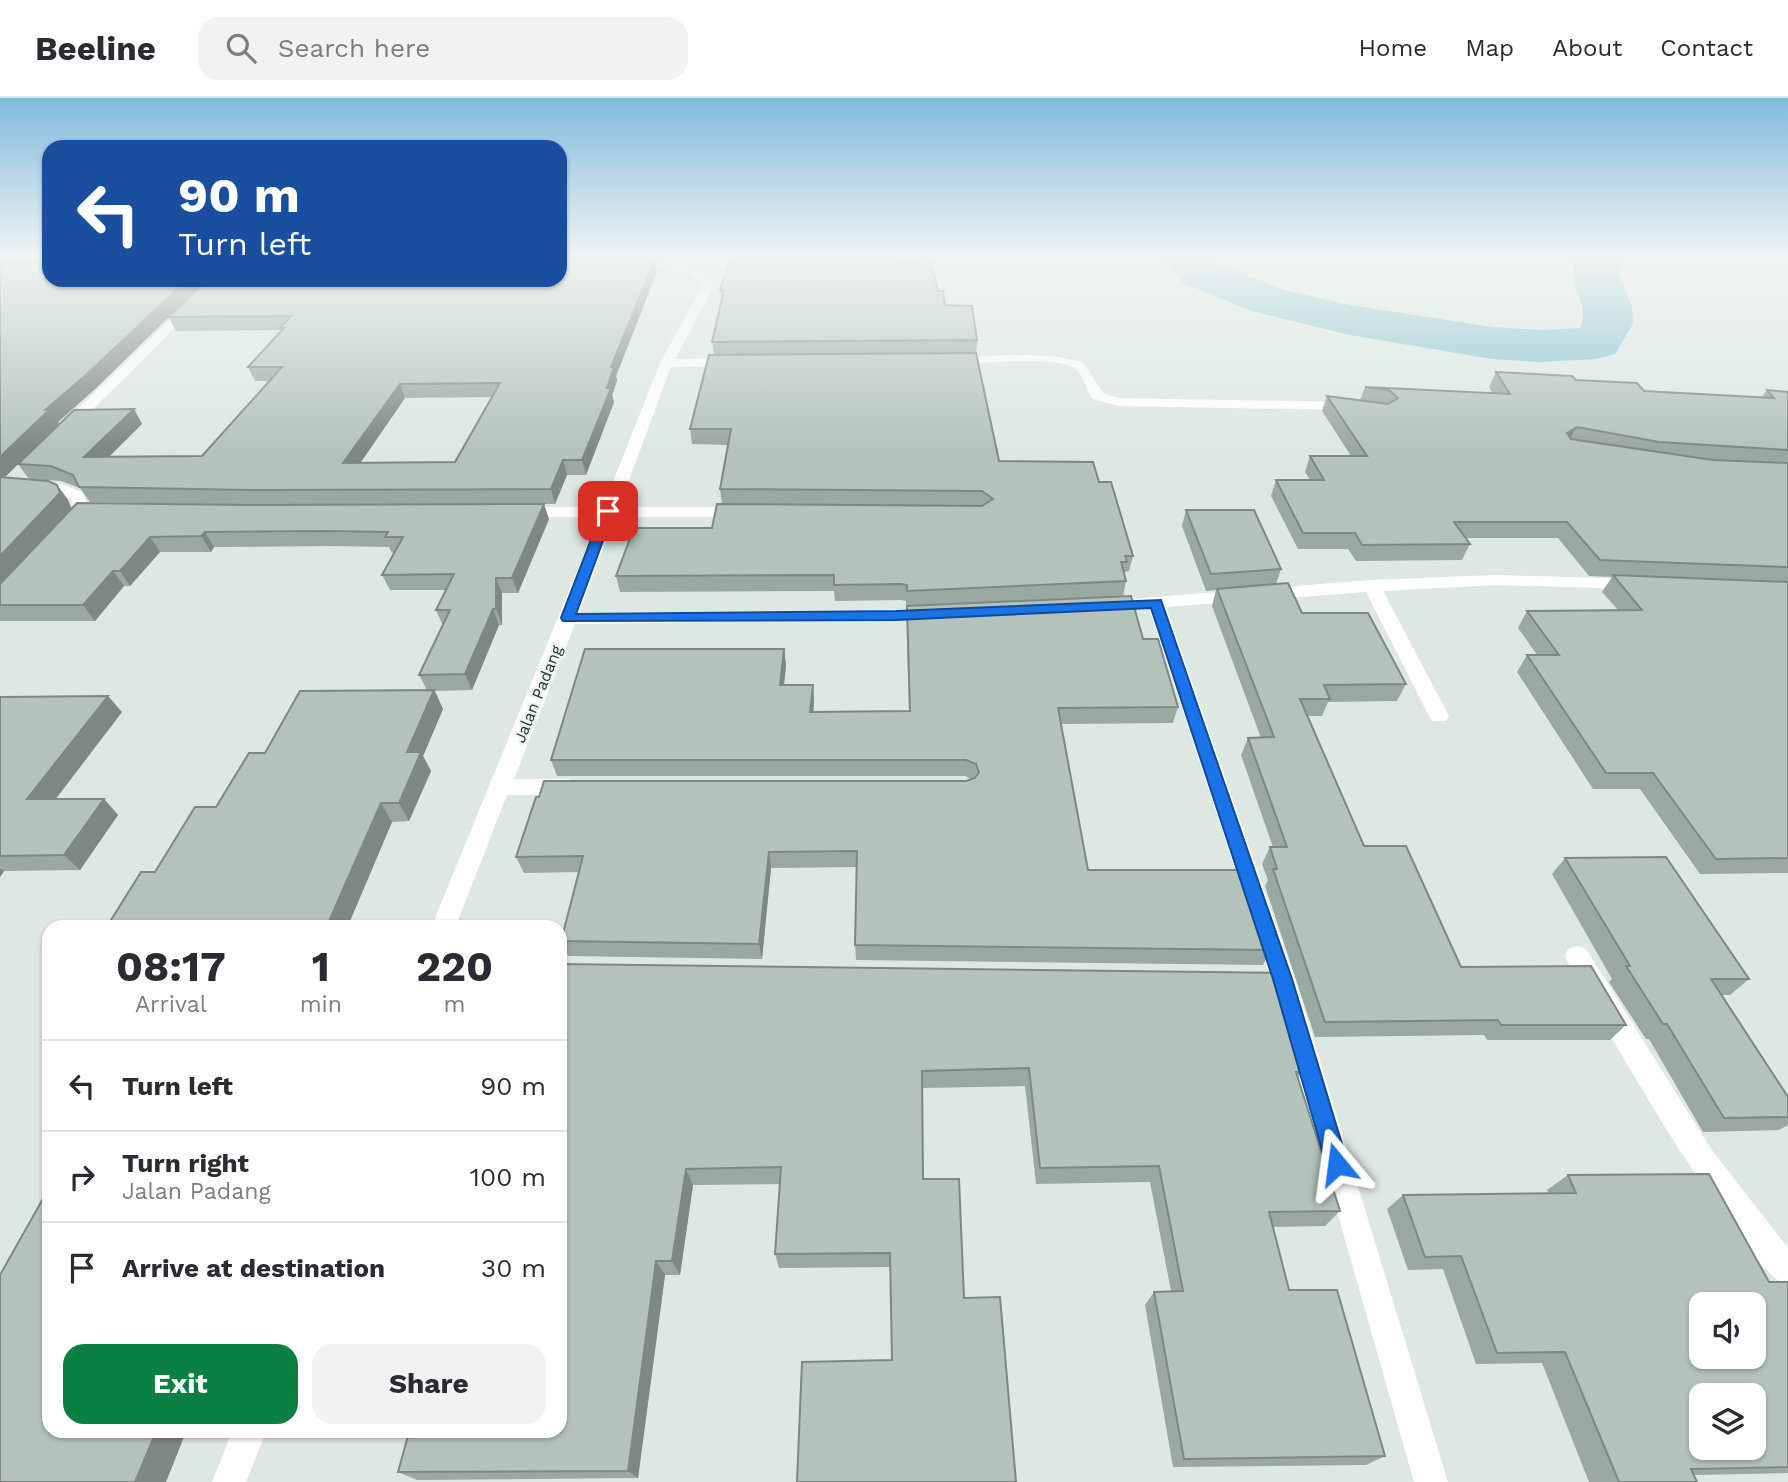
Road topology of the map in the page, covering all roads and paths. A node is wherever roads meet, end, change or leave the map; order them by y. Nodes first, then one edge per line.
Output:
1 (176, 321) edge
2 (690, 321) edge
3 (930, 361) edge
4 (750, 362) edge
5 (666, 363) junction
6 (1362, 408) edge
7 (58, 437) edge
8 (11, 480) edge
9 (123, 510) edge
10 (608, 511) junction
11 (496, 512) edge
12 (760, 512) edge
13 (1650, 585) edge
14 (1371, 586) junction
15 (1156, 603) junction
16 (1088, 607) edge
17 (951, 613) edge
18 (568, 618) junction
19 (1439, 716) dead end
20 (501, 788) junction
21 (583, 788) edge
22 (446, 920) edge
23 (1577, 956) dead end
24 (1255, 979) edge
25 (1283, 979) junction
26 (1788, 1271) edge
27 (246, 1438) edge
28 (229, 1482) edge
29 (1431, 1482) edge

1 - 7 street
2 - 5 street, Jalan Padang
3 - 6 street
4 - 5 street
5 - 10 street, Jalan Padang
8 - 9 street
10 - 11 street
10 - 12 street
10 - 18 street, Jalan Padang
13 - 14 street
14 - 15 street
14 - 19 street
15 - 16 street
15 - 25 street
17 - 18 street
18 - 20 street, Jalan Padang
20 - 21 street
20 - 22 street, Jalan Padang
23 - 26 street
24 - 25 street
25 - 29 street
27 - 28 street

